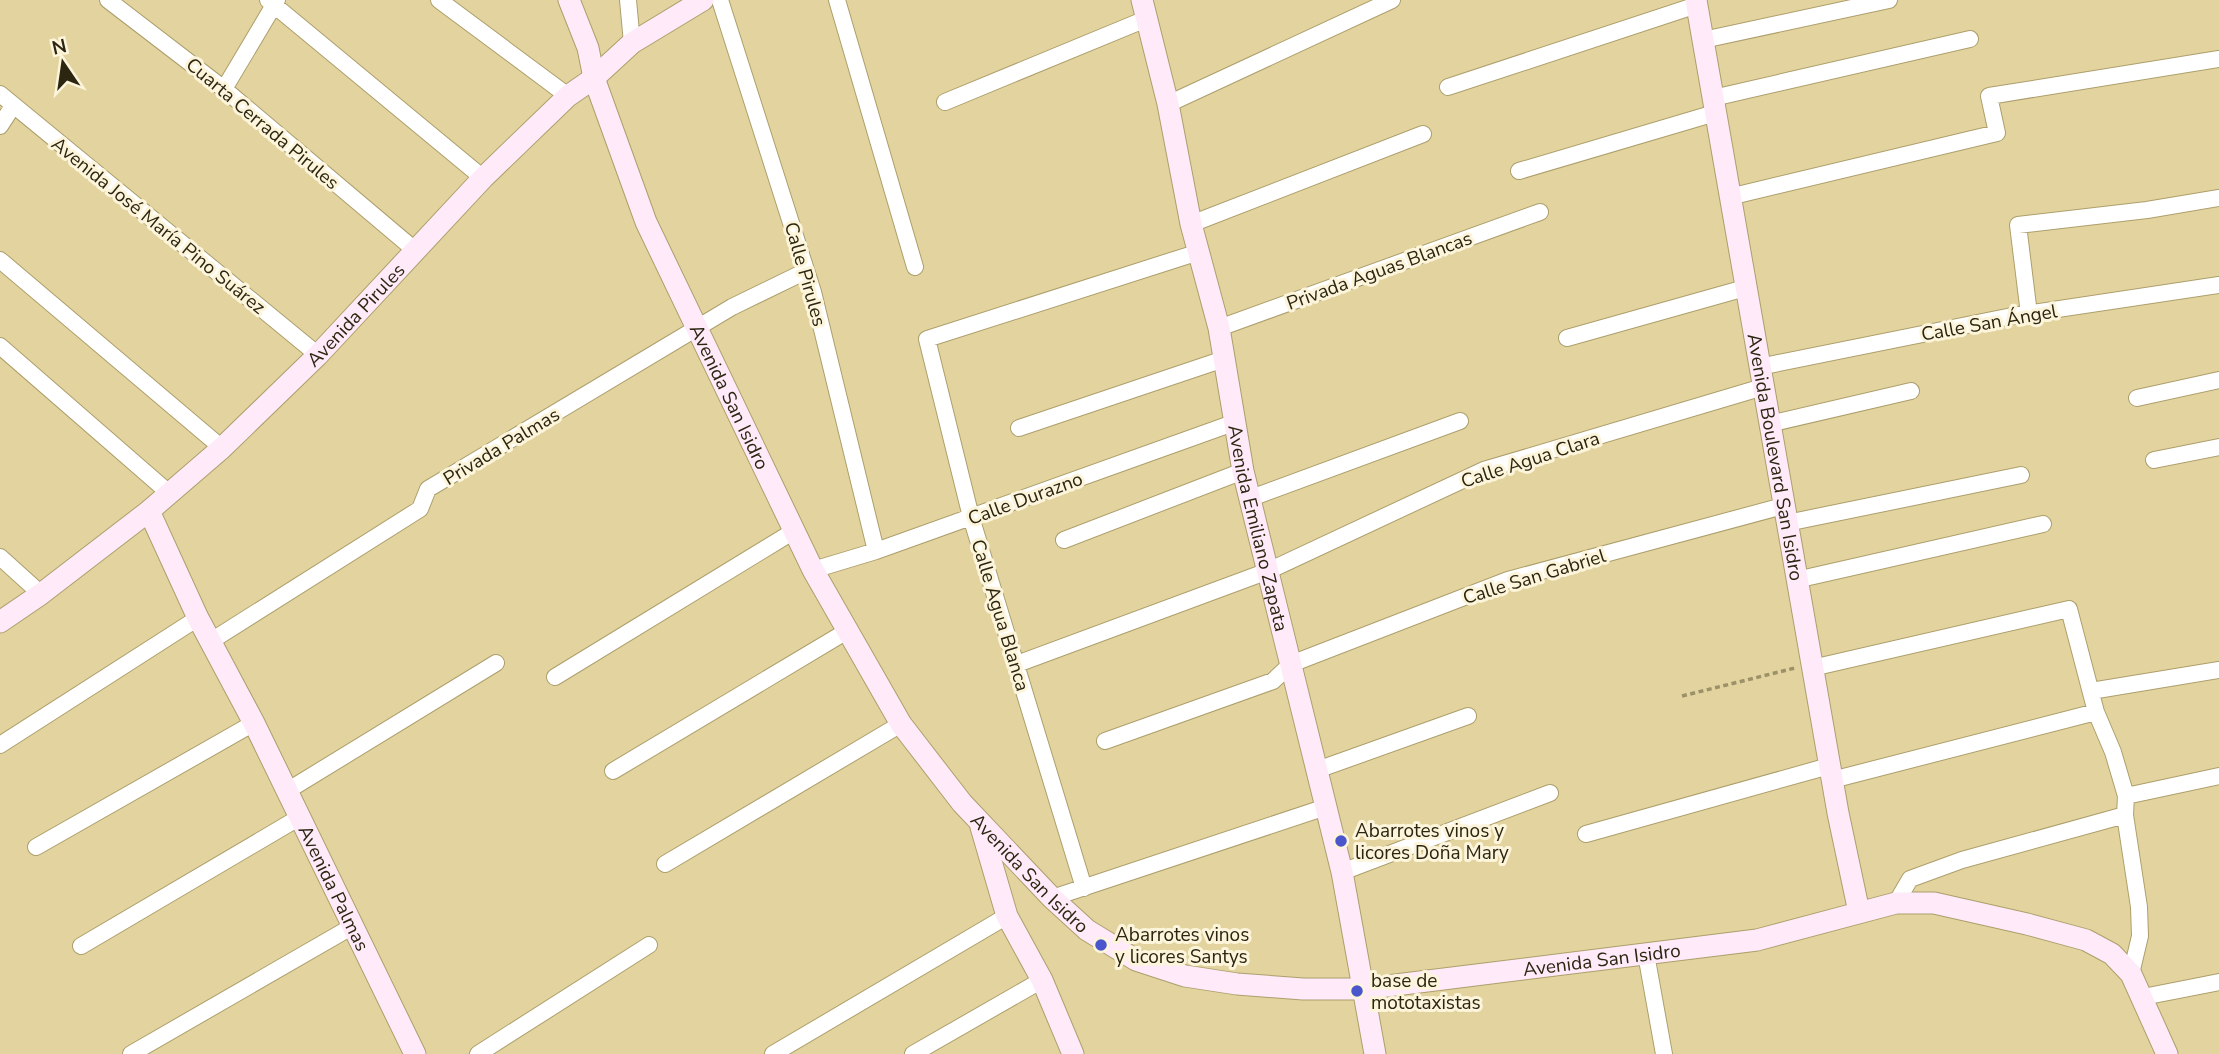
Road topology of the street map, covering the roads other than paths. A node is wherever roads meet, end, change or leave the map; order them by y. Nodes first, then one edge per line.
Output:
1 (108, 0) edge
2 (439, 0) edge
3 (569, 0) edge
4 (628, 0) edge
5 (703, 0) edge
6 (720, 0) edge
7 (837, 0) edge
8 (1392, 0) edge
9 (1889, 0) edge
10 (273, 2) edge
11 (1696, 3) edge
12 (1144, 10) edge
13 (1970, 39) dead end
14 (1703, 40) junction
15 (632, 43) junction
16 (2219, 59) edge
17 (594, 78) junction
18 (1448, 87) dead end
19 (224, 89) junction
20 (0, 94) edge
21 (568, 96) junction
22 (945, 102) dead end
23 (1168, 104) junction
24 (1714, 105) junction
25 (13, 106) junction
26 (0, 126) edge
27 (1423, 134) dead end
28 (1519, 171) dead end
29 (483, 178) junction
30 (1729, 197) junction
31 (2219, 198) edge
32 (1540, 212) dead end
33 (1191, 223) junction
34 (416, 251) junction
35 (1199, 252) junction
36 (0, 260) edge
37 (915, 267) dead end
38 (806, 271) junction
39 (2219, 285) edge
40 (1745, 288) junction
41 (2029, 314) junction
42 (1219, 328) junction
43 (696, 330) junction
44 (1567, 338) dead end
45 (0, 346) edge
46 (318, 355) junction
47 (1224, 359) junction
48 (1761, 377) junction
49 (2219, 380) edge
50 (1911, 391) dead end
51 (2137, 398) dead end
52 (1460, 421) dead end
53 (1236, 422) junction
54 (1769, 424) junction
55 (1019, 428) dead end
56 (2219, 447) edge
57 (222, 448) junction
58 (2154, 460) dead end
59 (1244, 471) junction
60 (2021, 475) dead end
61 (169, 493) junction
62 (1251, 498) junction
63 (149, 511) junction
64 (1785, 514) junction
65 (971, 517) junction
66 (2043, 524) dead end
67 (794, 531) junction
68 (1064, 540) dead end
69 (876, 551) junction
70 (0, 557) edge
71 (813, 570) junction
72 (1268, 570) junction
73 (1796, 580) junction
74 (41, 594) junction
75 (198, 618) junction
76 (0, 622) edge
77 (847, 631) junction
78 (211, 641) junction
79 (496, 663) dead end
80 (1017, 664) junction
81 (1291, 664) junction
82 (1812, 666) junction
83 (2219, 670) edge
84 (555, 677) dead end
85 (2091, 691) junction
86 (2096, 712) junction
87 (1468, 716) dead end
88 (254, 723) junction
89 (901, 724) junction
90 (1105, 741) dead end
91 (0, 745) edge
92 (1317, 770) junction
93 (613, 771) dead end
94 (1831, 773) junction
95 (2219, 776) edge
96 (287, 790) junction
97 (1550, 793) dead end
98 (2126, 796) junction
99 (1326, 807) junction
100 (2125, 814) junction
101 (300, 817) junction
102 (981, 825) junction
103 (1586, 834) dead end
104 (36, 848) dead end
105 (664, 864) dead end
106 (1342, 872) junction
107 (1083, 888) junction
108 (1052, 898) junction
109 (1896, 903) junction
110 (1859, 912) junction
111 (1007, 916) junction
112 (353, 926) junction
113 (81, 946) dead end
114 (649, 946) dead end
115 (1646, 954) junction
116 (2132, 974) junction
117 (1042, 980) junction
118 (2219, 982) edge
119 (1363, 989) junction
120 (2143, 997) junction
121 (131, 1054) edge
122 (415, 1054) edge
123 (478, 1054) edge
124 (773, 1054) edge
125 (913, 1054) edge
126 (1073, 1054) edge
127 (1375, 1054) edge
128 (1664, 1054) edge
129 (2167, 1054) edge

1 - 19 street, Cuarta Cerrada Pirules
2 - 21 street
3 - 17 main road, Avenida San Isidro
4 - 15 street
5 - 15 main road, Avenida Pirules
6 - 38 street, Calle Pirules
7 - 37 street
8 - 23 street
9 - 14 street
10 - 19 street
10 - 29 street
11 - 14 main road, Avenida Boulevard San Isidro
11 - 18 street
12 - 22 street
12 - 23 main road, Avenida Emiliano Zapata
13 - 24 street
14 - 24 main road, Avenida Boulevard San Isidro
15 - 17 main road, Avenida Pirules
16 - 30 street
17 - 21 main road, Avenida Pirules
17 - 43 main road, Avenida San Isidro
19 - 34 street, Cuarta Cerrada Pirules
20 - 25 street, Avenida José María Pino Suárez
21 - 29 main road, Avenida Pirules
23 - 33 main road, Avenida Emiliano Zapata
24 - 28 street
24 - 30 main road, Avenida Boulevard San Isidro
25 - 26 street
25 - 46 street, Avenida José María Pino Suárez
27 - 33 street
29 - 34 main road, Avenida Pirules
30 - 40 main road, Avenida Boulevard San Isidro
31 - 41 street
32 - 42 street, Privada Aguas Blancas
33 - 35 main road, Avenida Emiliano Zapata
34 - 46 main road, Avenida Pirules
35 - 42 main road, Avenida Emiliano Zapata
35 - 65 street, Calle Agua Blanca
36 - 57 street
38 - 43 street, Privada Palmas
38 - 69 street, Calle Pirules
39 - 41 street, Calle San Ángel
40 - 44 street
40 - 48 main road, Avenida Boulevard San Isidro
41 - 48 street, Calle San Ángel
42 - 47 main road, Avenida Emiliano Zapata
43 - 67 main road, Avenida San Isidro
43 - 78 street, Privada Palmas
45 - 61 street
46 - 57 main road, Avenida Pirules
47 - 53 main road, Avenida Emiliano Zapata
47 - 55 street
48 - 54 main road, Avenida Boulevard San Isidro
48 - 72 street, Calle Agua Clara
49 - 51 street
50 - 54 street
52 - 62 street
53 - 59 main road, Avenida Emiliano Zapata
53 - 65 street, Calle Durazno
54 - 64 main road, Avenida Boulevard San Isidro
56 - 58 street
57 - 61 main road, Avenida Pirules
59 - 62 main road, Avenida Emiliano Zapata
59 - 68 street
60 - 64 street, Calle San Gabriel
61 - 63 main road, Avenida Pirules
62 - 72 main road, Avenida Emiliano Zapata
63 - 74 main road, Avenida Pirules
63 - 75 main road, Avenida Palmas
64 - 73 main road, Avenida Boulevard San Isidro
64 - 81 street, Calle San Gabriel
65 - 69 street, Calle Durazno
65 - 80 street, Calle Agua Blanca
66 - 73 street
67 - 71 main road, Avenida San Isidro
67 - 84 street
69 - 71 street, Calle Durazno
70 - 74 street
71 - 77 main road, Avenida San Isidro
72 - 80 street, Calle Agua Clara
72 - 81 main road, Avenida Emiliano Zapata
73 - 82 main road, Avenida Boulevard San Isidro
74 - 76 main road, Avenida Pirules
75 - 78 main road, Avenida Palmas
75 - 91 street
77 - 89 main road, Avenida San Isidro
77 - 93 street
78 - 88 main road, Avenida Palmas
79 - 96 street
80 - 107 street, Calle Agua Blanca
81 - 90 street, Calle San Gabriel
81 - 92 main road, Avenida Emiliano Zapata
82 - 85 street
82 - 94 main road, Avenida Boulevard San Isidro
83 - 85 street
85 - 86 street
86 - 94 street
86 - 98 street
87 - 92 street
88 - 96 main road, Avenida Palmas
88 - 104 street
89 - 102 main road, Avenida San Isidro
89 - 105 street
92 - 99 main road, Avenida Emiliano Zapata
94 - 103 street
94 - 110 main road, Avenida Boulevard San Isidro
95 - 98 street
96 - 101 main road, Avenida Palmas
97 - 106 street
98 - 100 street
99 - 106 main road, Avenida Emiliano Zapata
99 - 107 street
100 - 109 street
100 - 116 street
101 - 112 main road, Avenida Palmas
101 - 113 street
102 - 108 main road, Avenida San Isidro
102 - 111 main road
106 - 119 main road, Avenida Emiliano Zapata
107 - 108 street
108 - 119 main road, Avenida San Isidro
109 - 110 main road, Avenida San Isidro
109 - 116 main road, Avenida San Isidro
110 - 115 main road, Avenida San Isidro
111 - 117 main road
111 - 124 street
112 - 121 street
112 - 122 main road, Avenida Palmas
114 - 123 street
115 - 119 main road, Avenida San Isidro
115 - 128 street
116 - 120 main road, Avenida San Isidro
117 - 125 street
117 - 126 main road
118 - 120 street
119 - 127 main road, Avenida Emiliano Zapata
120 - 129 main road, Avenida San Isidro

